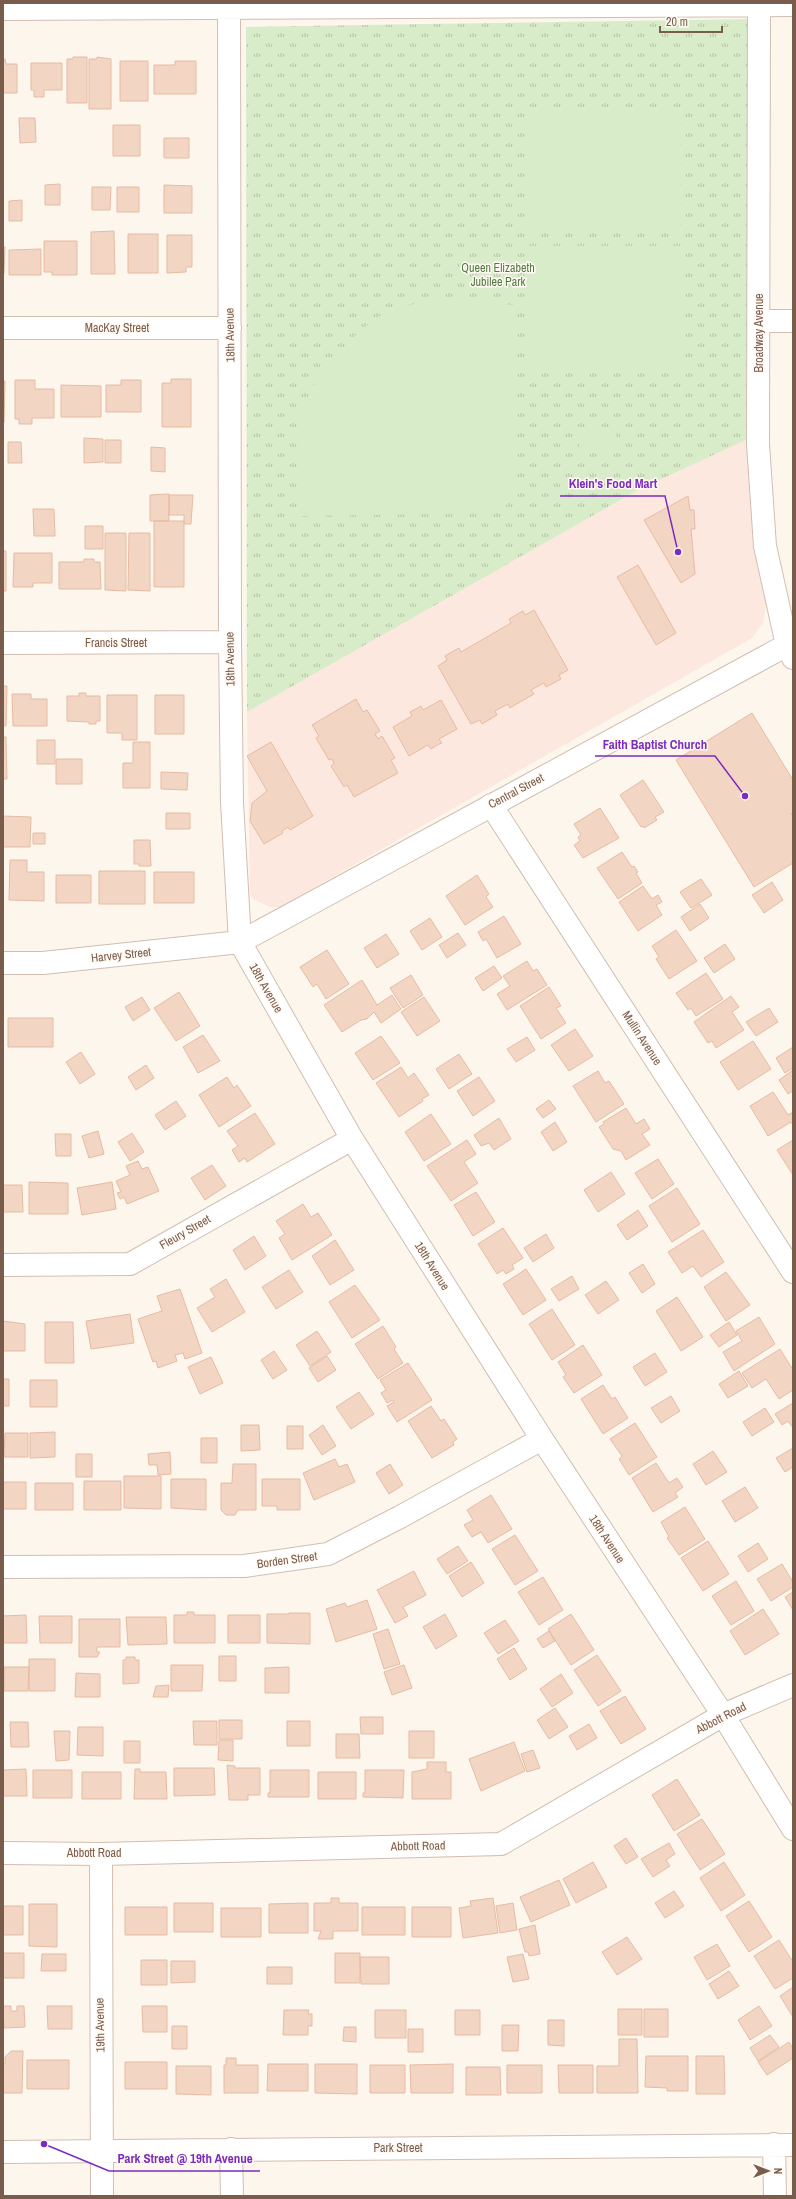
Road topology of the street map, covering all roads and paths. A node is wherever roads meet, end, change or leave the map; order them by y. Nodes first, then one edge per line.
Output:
1 (759, 4) edge
2 (793, 5) edge
3 (229, 6) edge
4 (3, 9) edge
5 (760, 321) junction
6 (793, 321) edge
7 (3, 328) edge
8 (230, 328) junction
9 (230, 642) junction
10 (3, 643) edge
11 (791, 650) edge
12 (491, 804) junction
13 (240, 942) junction
14 (3, 963) edge
15 (352, 1139) junction
16 (3, 1265) edge
17 (793, 1272) edge
18 (542, 1439) junction
19 (3, 1567) edge
20 (793, 1685) edge
21 (723, 1715) junction
22 (793, 1829) edge
23 (3, 1853) edge
24 (101, 1854) junction
25 (783, 2145) edge
26 (231, 2149) junction
27 (102, 2151) junction
28 (3, 2152) edge
29 (102, 2196) edge
30 (232, 2196) edge
31 (775, 2196) edge

1 - 2 street
1 - 3 street
1 - 5 street, Broadway Avenue
3 - 4 street
3 - 8 street, 18th Avenue
5 - 6 street
5 - 11 street, Broadway Avenue
7 - 8 street, MacKay Street
8 - 9 street, 18th Avenue
9 - 10 street, Francis Street
9 - 13 street, 18th Avenue
11 - 12 street, Central Street
12 - 13 street, Central Street
12 - 17 street, Mullin Avenue
13 - 14 street, Harvey Street
13 - 15 street, 18th Avenue
15 - 16 street, Fleury Street
15 - 18 street, 18th Avenue
18 - 19 street, Borden Street
18 - 21 street, 18th Avenue
20 - 21 street, Abbott Road
21 - 22 street, 18th Avenue
21 - 24 street, Abbott Road
23 - 24 street, Abbott Road
24 - 27 street, 19th Avenue
25 - 26 street, Park Street
25 - 31 street
26 - 27 street, Park Street
26 - 30 street
27 - 28 street, Park Street
27 - 29 street, 19th Avenue

